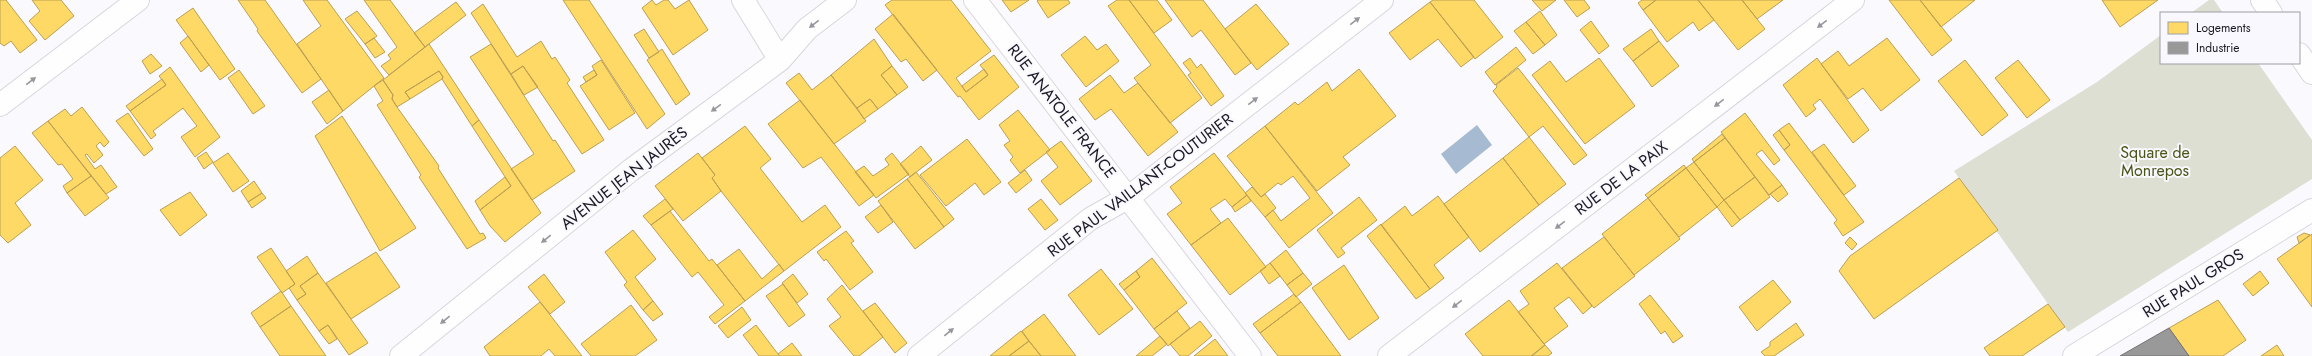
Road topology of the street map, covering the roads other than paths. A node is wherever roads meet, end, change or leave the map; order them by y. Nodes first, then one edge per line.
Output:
1 (138, 0) edge
2 (743, 0) edge
3 (845, 0) edge
4 (975, 0) edge
5 (1382, 0) edge
6 (1853, 0) edge
7 (2262, 0) edge
8 (2270, 12) edge
9 (2300, 55) edge
10 (780, 60) junction
11 (2312, 73) edge
12 (0, 105) edge
13 (1129, 197) junction
14 (2312, 210) edge
15 (401, 356) edge
16 (919, 356) edge
17 (1250, 356) edge
18 (1389, 356) edge
19 (2074, 356) edge

12 -> 1 street
2 - 10 street
3 -> 10 street, AVENUE JEAN JAURÈS
4 - 13 street, RUE ANATOLE FRANCE
13 -> 5 street, RUE PAUL VAILLANT-COUTURIER
6 -> 18 street, RUE DE LA PAIX
7 - 8 street
9 - 11 street
10 -> 15 street, AVENUE JEAN JAURÈS
16 -> 13 street, RUE PAUL VAILLANT-COUTURIER
13 - 17 street, RUE ANATOLE FRANCE
14 - 19 street, RUE PAUL GROS

